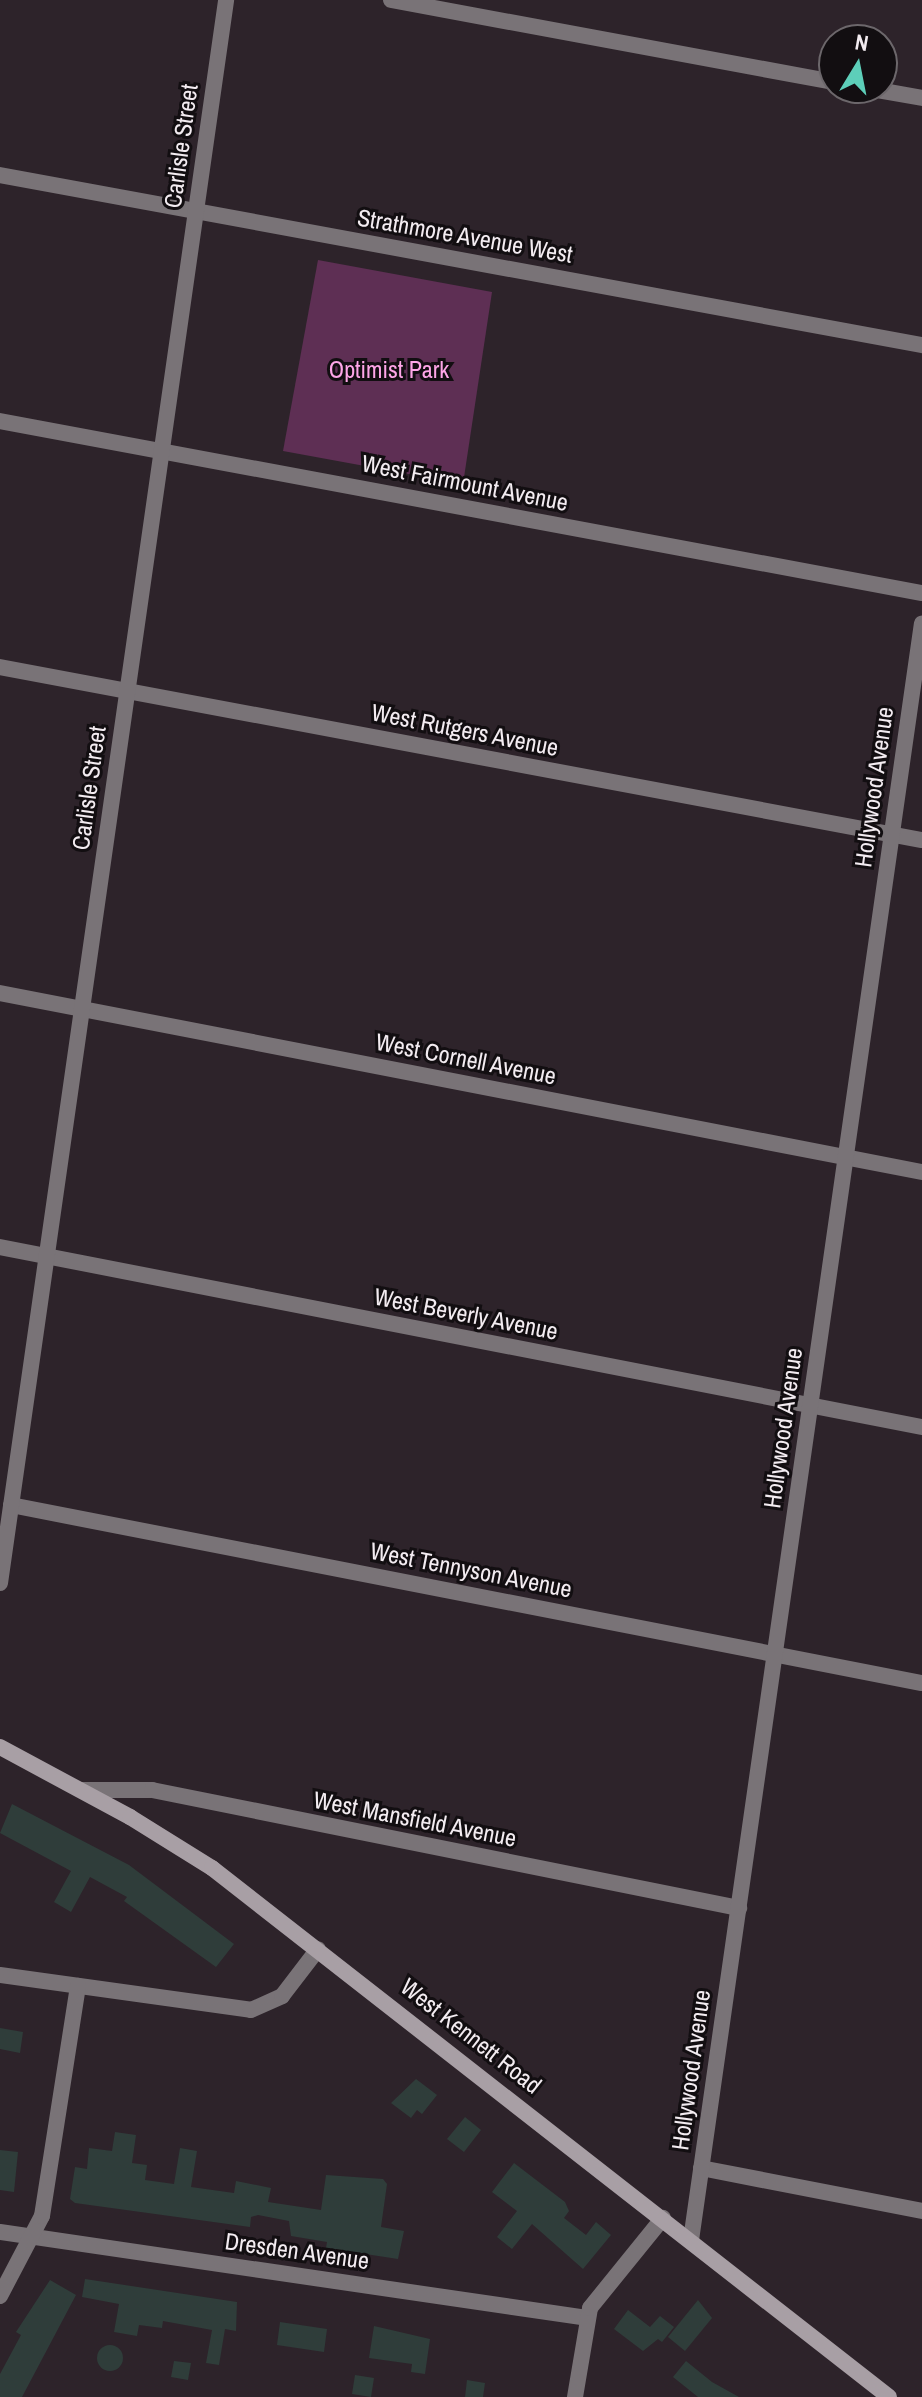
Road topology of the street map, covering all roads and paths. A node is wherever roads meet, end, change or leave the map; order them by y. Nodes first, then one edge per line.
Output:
1 (226, 0) edge
2 (391, 0) edge
3 (818, 79) edge
4 (898, 94) edge
5 (922, 98) edge
6 (0, 175) edge
7 (196, 211) junction
8 (922, 345) edge
9 (0, 421) edge
10 (162, 451) junction
11 (922, 593) edge
12 (922, 623) edge
13 (0, 667) edge
14 (127, 691) junction
15 (892, 834) junction
16 (922, 840) edge
17 (0, 993) edge
18 (82, 1009) junction
19 (846, 1157) junction
20 (922, 1172) edge
21 (0, 1247) edge
22 (47, 1256) junction
23 (810, 1406) junction
24 (922, 1427) edge
25 (11, 1505) junction
26 (0, 1583) edge
27 (775, 1654) junction
28 (922, 1683) edge
29 (0, 1747) edge
30 (82, 1790) junction
31 (739, 1908) junction
32 (318, 1949) junction
33 (0, 1975) edge
34 (78, 1986) junction
35 (701, 2168) junction
36 (922, 2211) edge
37 (663, 2218) junction
38 (0, 2232) edge
39 (31, 2236) junction
40 (691, 2240) junction
41 (0, 2296) edge
42 (587, 2318) junction
43 (575, 2397) edge
44 (889, 2397) edge

1 - 7 street, Carlisle Street
2 - 3 street
4 - 5 street
6 - 7 street, Strathmore Avenue West
7 - 8 street, Strathmore Avenue West
7 - 10 street, Carlisle Street
9 - 10 street, West Fairmount Avenue
10 - 11 street, West Fairmount Avenue
10 - 14 street, Carlisle Street
12 - 15 street, Hollywood Avenue
13 - 14 street, West Rutgers Avenue
14 - 15 street, West Rutgers Avenue
14 - 18 street, Carlisle Street
15 - 16 street, West Rutgers Avenue
15 - 19 street, Hollywood Avenue
17 - 18 street, West Cornell Avenue
18 - 19 street, West Cornell Avenue
18 - 22 street, Carlisle Street
19 - 20 street, West Cornell Avenue
19 - 23 street, Hollywood Avenue
21 - 22 street, West Beverly Avenue
22 - 23 street, West Beverly Avenue
22 - 25 street, Carlisle Street
23 - 24 street, West Beverly Avenue
23 - 27 street, Hollywood Avenue
25 - 26 street, Carlisle Street
25 - 27 street, West Tennyson Avenue
27 - 28 street, West Tennyson Avenue
27 - 31 street, Hollywood Avenue
29 - 30 street, West Kennett Road
30 - 31 street, West Mansfield Avenue
30 - 32 street, West Kennett Road
31 - 35 street, Hollywood Avenue
32 - 34 street
32 - 37 street, West Kennett Road
33 - 34 street
34 - 39 street
35 - 36 street
35 - 40 street, Hollywood Avenue
37 - 40 street, West Kennett Road
37 - 42 street
38 - 39 street, Dresden Avenue
39 - 41 street
39 - 42 street, Dresden Avenue
40 - 44 street, West Kennett Road
42 - 43 street

